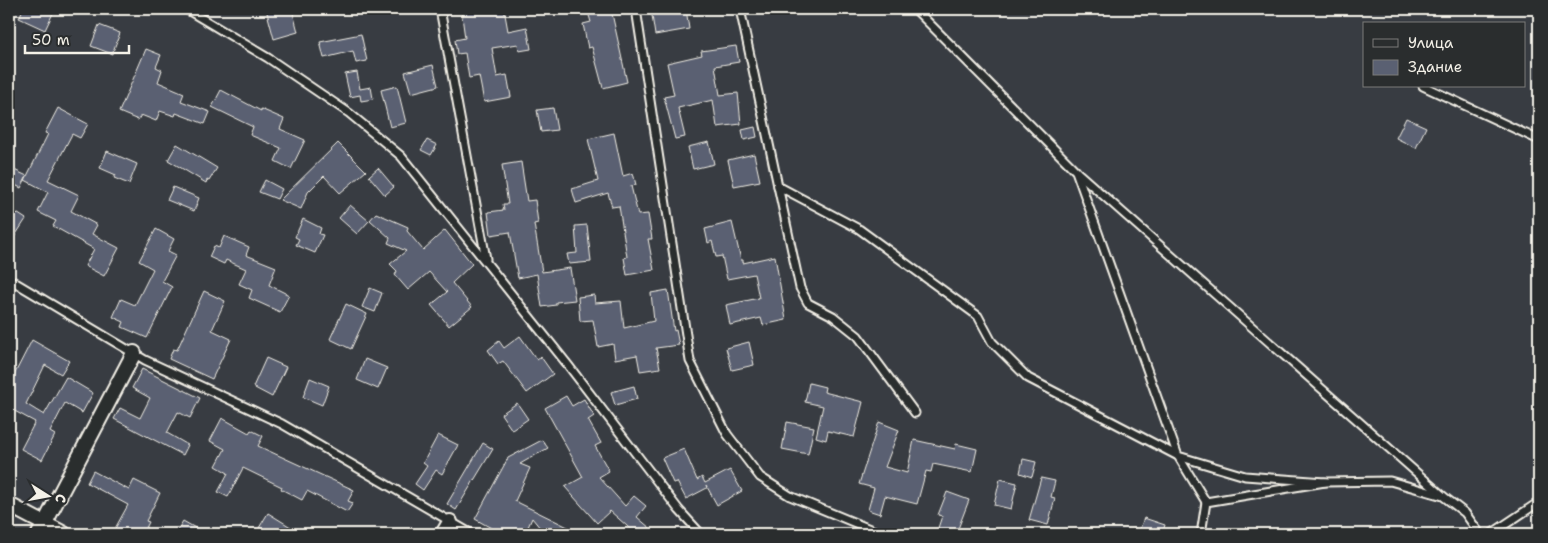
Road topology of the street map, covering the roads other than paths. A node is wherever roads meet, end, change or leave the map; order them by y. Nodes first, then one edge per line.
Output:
1 (186, 9) edge
2 (440, 9) edge
3 (636, 9) edge
4 (740, 9) edge
5 (915, 9) edge
6 (1427, 88) edge
7 (1539, 140) edge
8 (1076, 171) junction
9 (778, 186) junction
10 (486, 261) junction
11 (9, 279) edge
12 (134, 353) junction
13 (915, 412) dead end
14 (1178, 456) junction
15 (1325, 482) junction
16 (1443, 496) junction
17 (1206, 502) junction
18 (1539, 502) edge
19 (9, 505) edge
20 (447, 528) edge
21 (42, 529) edge
22 (64, 534) edge
23 (472, 534) edge
24 (701, 534) edge
25 (882, 534) edge
26 (1201, 534) edge
27 (1480, 534) edge
28 (1491, 534) edge

1 - 10 lane
2 - 10 lane
3 - 25 lane
4 - 9 lane
5 - 8 lane
6 - 7 lane
8 - 14 lane
8 - 16 lane
9 - 13 lane
9 - 14 lane
10 - 24 lane
11 - 12 lane
12 - 20 lane
12 - 21 street
14 - 15 lane
14 - 17 lane
15 - 16 lane
15 - 17 lane
16 - 27 lane
17 - 26 lane
18 - 28 lane
19 - 21 street
20 - 23 lane
21 - 22 street

